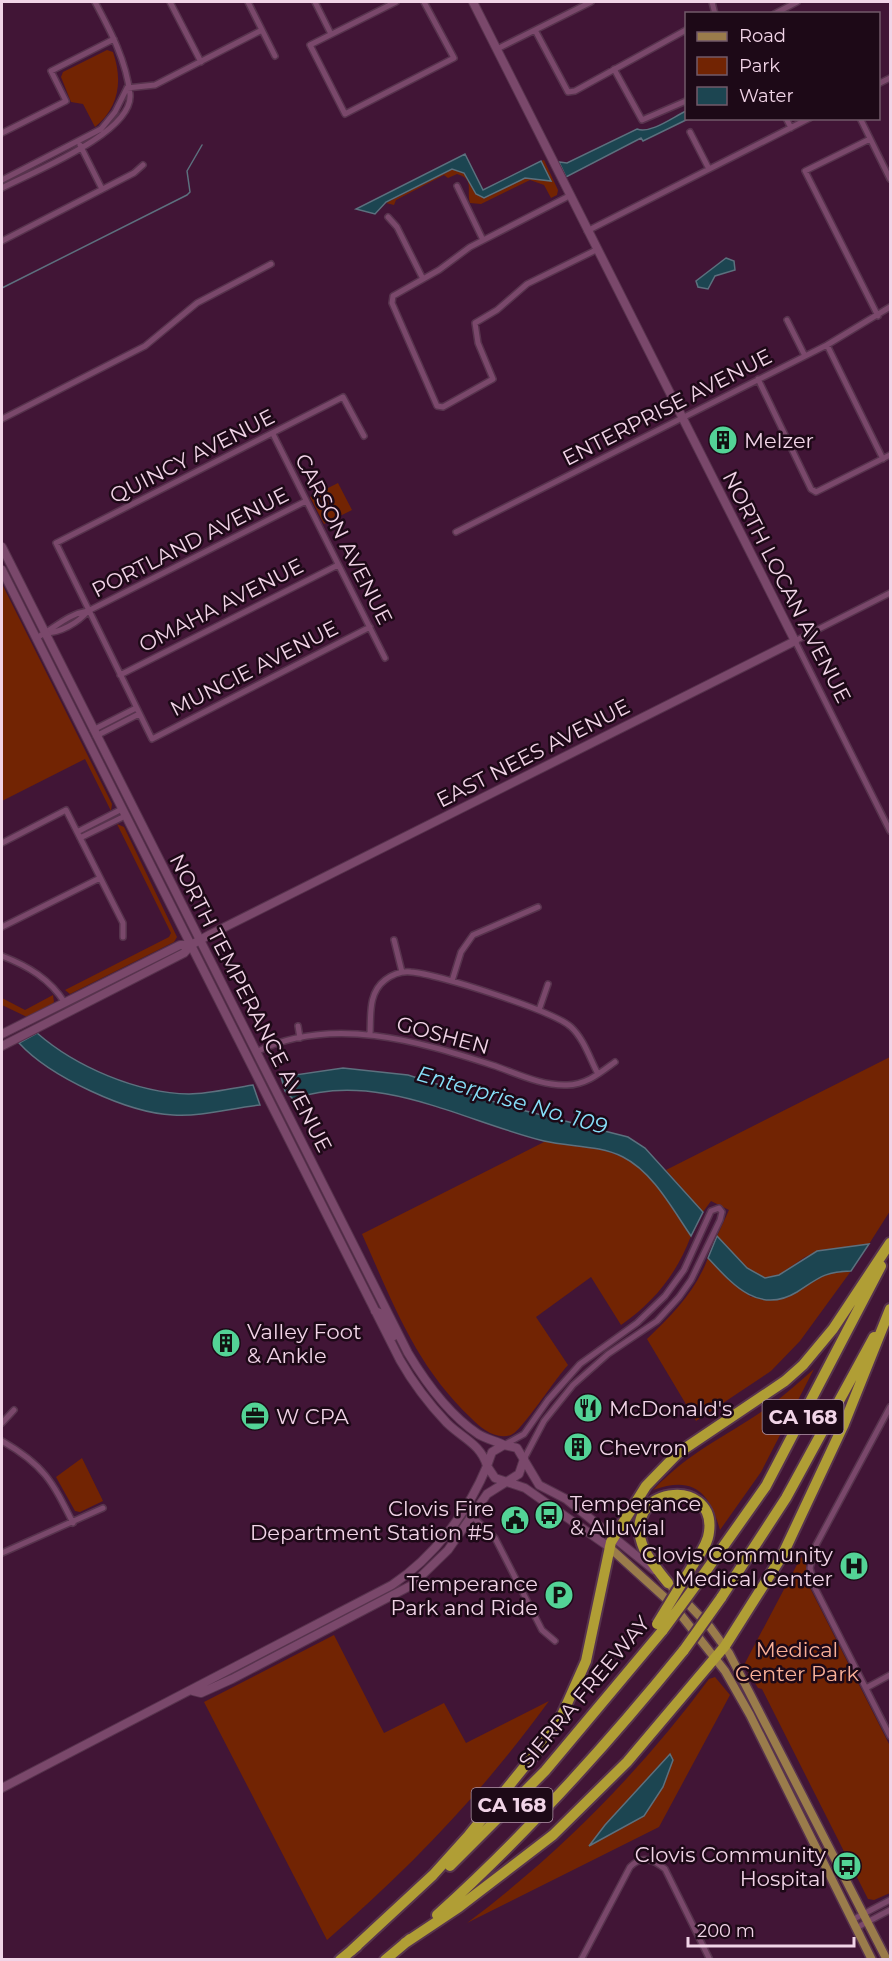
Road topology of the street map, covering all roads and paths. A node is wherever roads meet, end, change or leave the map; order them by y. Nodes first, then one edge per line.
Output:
1 (94, 2) edge
2 (170, 2) edge
3 (248, 2) edge
4 (315, 2) edge
5 (396, 2) edge
6 (424, 2) edge
7 (473, 2) edge
8 (591, 2) edge
9 (797, 2) edge
10 (778, 12) edge
11 (262, 30) junction
12 (536, 30) junction
13 (331, 34) junction
14 (685, 34) edge
15 (114, 39) junction
16 (497, 50) junction
17 (275, 56) dead end
18 (201, 62) junction
19 (614, 69) junction
20 (127, 88) junction
21 (685, 102) edge
22 (787, 120) edge
23 (806, 120) edge
24 (861, 120) edge
25 (791, 128) junction
26 (690, 132) dead end
27 (2, 133) edge
28 (870, 139) junction
29 (78, 141) junction
30 (81, 148) junction
31 (143, 165) dead end
32 (709, 169) junction
33 (891, 178) edge
34 (2, 180) edge
35 (457, 186) dead end
36 (2, 188) edge
37 (102, 189) junction
38 (570, 196) junction
39 (388, 217) dead end
40 (587, 231) junction
41 (483, 240) junction
42 (2, 241) edge
43 (596, 250) junction
44 (271, 264) dead end
45 (423, 279) junction
46 (891, 307) edge
47 (878, 316) junction
48 (787, 320) dead end
49 (827, 345) junction
50 (805, 356) junction
51 (758, 379) junction
52 (681, 418) junction
53 (2, 420) edge
54 (273, 434) junction
55 (364, 436) dead end
56 (891, 455) edge
57 (884, 459) junction
58 (306, 501) junction
59 (456, 532) dead end
60 (2, 547) edge
61 (338, 565) junction
62 (2, 570) edge
63 (891, 593) edge
64 (88, 611) junction
65 (370, 627) junction
66 (45, 633) junction
67 (36, 638) junction
68 (795, 641) junction
69 (385, 658) dead end
70 (120, 675) junction
71 (138, 711) junction
72 (95, 733) junction
73 (124, 813) junction
74 (891, 831) edge
75 (77, 832) junction
76 (80, 838) junction
77 (2, 843) edge
78 (100, 878) junction
79 (538, 907) dead end
80 (2, 927) edge
81 (123, 937) dead end
82 (200, 940) junction
83 (394, 940) dead end
84 (190, 945) junction
85 (2, 956) edge
86 (402, 972) junction
87 (452, 981) junction
88 (548, 984) dead end
89 (65, 1003) junction
90 (539, 1010) junction
91 (298, 1026) dead end
92 (2, 1034) edge
93 (370, 1035) junction
94 (300, 1038) junction
95 (2, 1046) edge
96 (256, 1052) junction
97 (615, 1062) dead end
98 (598, 1074) junction
99 (891, 1245) edge
100 (891, 1308) edge
101 (375, 1310) junction
102 (416, 1366) junction
103 (891, 1407) edge
104 (14, 1410) dead end
105 (2, 1423) edge
106 (2, 1441) edge
107 (504, 1445) junction
108 (524, 1459) junction
109 (488, 1466) junction
110 (505, 1483) junction
111 (103, 1508) dead end
112 (473, 1517) junction
113 (73, 1523) junction
114 (611, 1542) junction
115 (2, 1553) edge
116 (668, 1583) junction
117 (660, 1627) junction
118 (555, 1641) dead end
119 (725, 1646) junction
120 (715, 1657) junction
121 (891, 1675) edge
122 (866, 1688) junction
123 (193, 1691) junction
124 (891, 1736) edge
125 (2, 1788) edge
126 (891, 1900) edge
127 (891, 1910) edge
128 (866, 1918) junction
129 (854, 1924) junction
130 (405, 1943) junction
131 (351, 1951) junction
132 (340, 1959) edge
133 (385, 1959) edge
134 (580, 1959) edge
135 (710, 1959) edge
136 (872, 1959) edge
137 (887, 1959) edge

1 - 15 street
2 - 18 street
3 - 11 street
4 - 13 street
5 - 13 street
6 - 13 street
7 - 16 main road, NORTH LOCAN AVENUE
8 - 12 street
9 - 10 street
11 - 17 street
11 - 18 street
12 - 16 street
12 - 19 street
14 - 19 street
15 - 20 street
15 - 27 street
16 - 38 main road, NORTH LOCAN AVENUE
18 - 20 street
19 - 21 street
20 - 29 street
20 - 30 street
22 - 25 street
23 - 25 street
24 - 28 street
25 - 32 street
26 - 32 street
28 - 33 street
28 - 47 street
29 - 30 street
29 - 34 street
30 - 36 street
30 - 37 street
31 - 37 street
32 - 40 street
35 - 41 street
37 - 42 street
38 - 40 main road, NORTH LOCAN AVENUE
38 - 41 street
39 - 45 street
40 - 43 main road, NORTH LOCAN AVENUE
41 - 45 street
43 - 45 street
43 - 52 main road, NORTH LOCAN AVENUE
44 - 53 street
46 - 47 street, ENTERPRISE AVENUE
47 - 49 street, ENTERPRISE AVENUE
48 - 50 street
49 - 50 street, ENTERPRISE AVENUE
49 - 57 street
50 - 51 street, ENTERPRISE AVENUE
51 - 52 street, ENTERPRISE AVENUE
51 - 57 street
52 - 59 street, ENTERPRISE AVENUE
52 - 68 main road, NORTH LOCAN AVENUE
54 - 55 street, QUINCY AVENUE
54 - 58 street, CARSON AVENUE
54 - 64 street, QUINCY AVENUE
56 - 57 street
58 - 61 street, CARSON AVENUE
58 - 64 street, PORTLAND AVENUE
60 - 66 main road, NORTH TEMPERANCE AVENUE
61 - 65 street, CARSON AVENUE
61 - 70 street, OMAHA AVENUE
62 - 67 main road, NORTH TEMPERANCE AVENUE
63 - 68 street, EAST NEES AVENUE
64 - 66 street, PORTLAND AVENUE
64 - 70 street
65 - 69 street, CARSON AVENUE
65 - 71 street, MUNCIE AVENUE
66 - 67 street, PORTLAND AVENUE
66 - 72 main road, NORTH TEMPERANCE AVENUE
67 - 73 main road, NORTH TEMPERANCE AVENUE
68 - 74 street, NORTH LOCAN AVENUE
68 - 82 main road, EAST NEES AVENUE
70 - 71 street
71 - 72 street, MUNCIE AVENUE
72 - 82 main road, NORTH TEMPERANCE AVENUE
73 - 75 street
73 - 76 street
73 - 84 main road, NORTH TEMPERANCE AVENUE
75 - 76 street
75 - 77 street
76 - 78 street
78 - 80 street
78 - 81 street
79 - 87 street
82 - 84 main road, EAST NEES AVENUE
82 - 96 main road, NORTH TEMPERANCE AVENUE
83 - 86 street
84 - 89 main road, EAST NEES AVENUE
84 - 95 main road, EAST NEES AVENUE
84 - 101 main road, NORTH TEMPERANCE AVENUE
85 - 89 street
86 - 87 street
86 - 93 street
87 - 90 street
88 - 90 street
89 - 92 main road, EAST NEES AVENUE
90 - 98 street
91 - 94 street
93 - 94 street, GOSHEN
93 - 98 street, GOSHEN
94 - 96 street, GOSHEN
96 - 102 main road, NORTH TEMPERANCE AVENUE
97 - 98 street, GOSHEN
99 - 114 highway
99 - 117 highway, SIERRA FREEWAY / CA 168, bridge
100 - 119 highway
100 - 130 highway, CA 168, bridge
101 - 102 main road
101 - 109 main road, NORTH TEMPERANCE AVENUE
102 - 107 main road, NORTH TEMPERANCE AVENUE
103 - 122 street
104 - 105 street
106 - 113 street
107 - 108 main road
107 - 108 street
107 - 109 main road
108 - 110 main road
108 - 114 main road
109 - 110 main road
109 - 123 main road
110 - 112 main road
110 - 114 main road
111 - 113 street
112 - 118 street
112 - 123 main road
113 - 115 street
114 - 116 main road
114 - 120 main road
114 - 131 highway
116 - 117 highway, bridge
116 - 119 main road
117 - 131 highway, SIERRA FREEWAY / CA 168
119 - 120 highway
119 - 128 main road
120 - 129 main road
120 - 130 highway
121 - 122 street
122 - 124 street
123 - 125 main road
126 - 128 street
127 - 128 street
128 - 129 street
128 - 129 street
128 - 137 main road
129 - 136 main road
130 - 133 highway, CA 168
131 - 132 highway, SIERRA FREEWAY / CA 168
134 - 135 street

